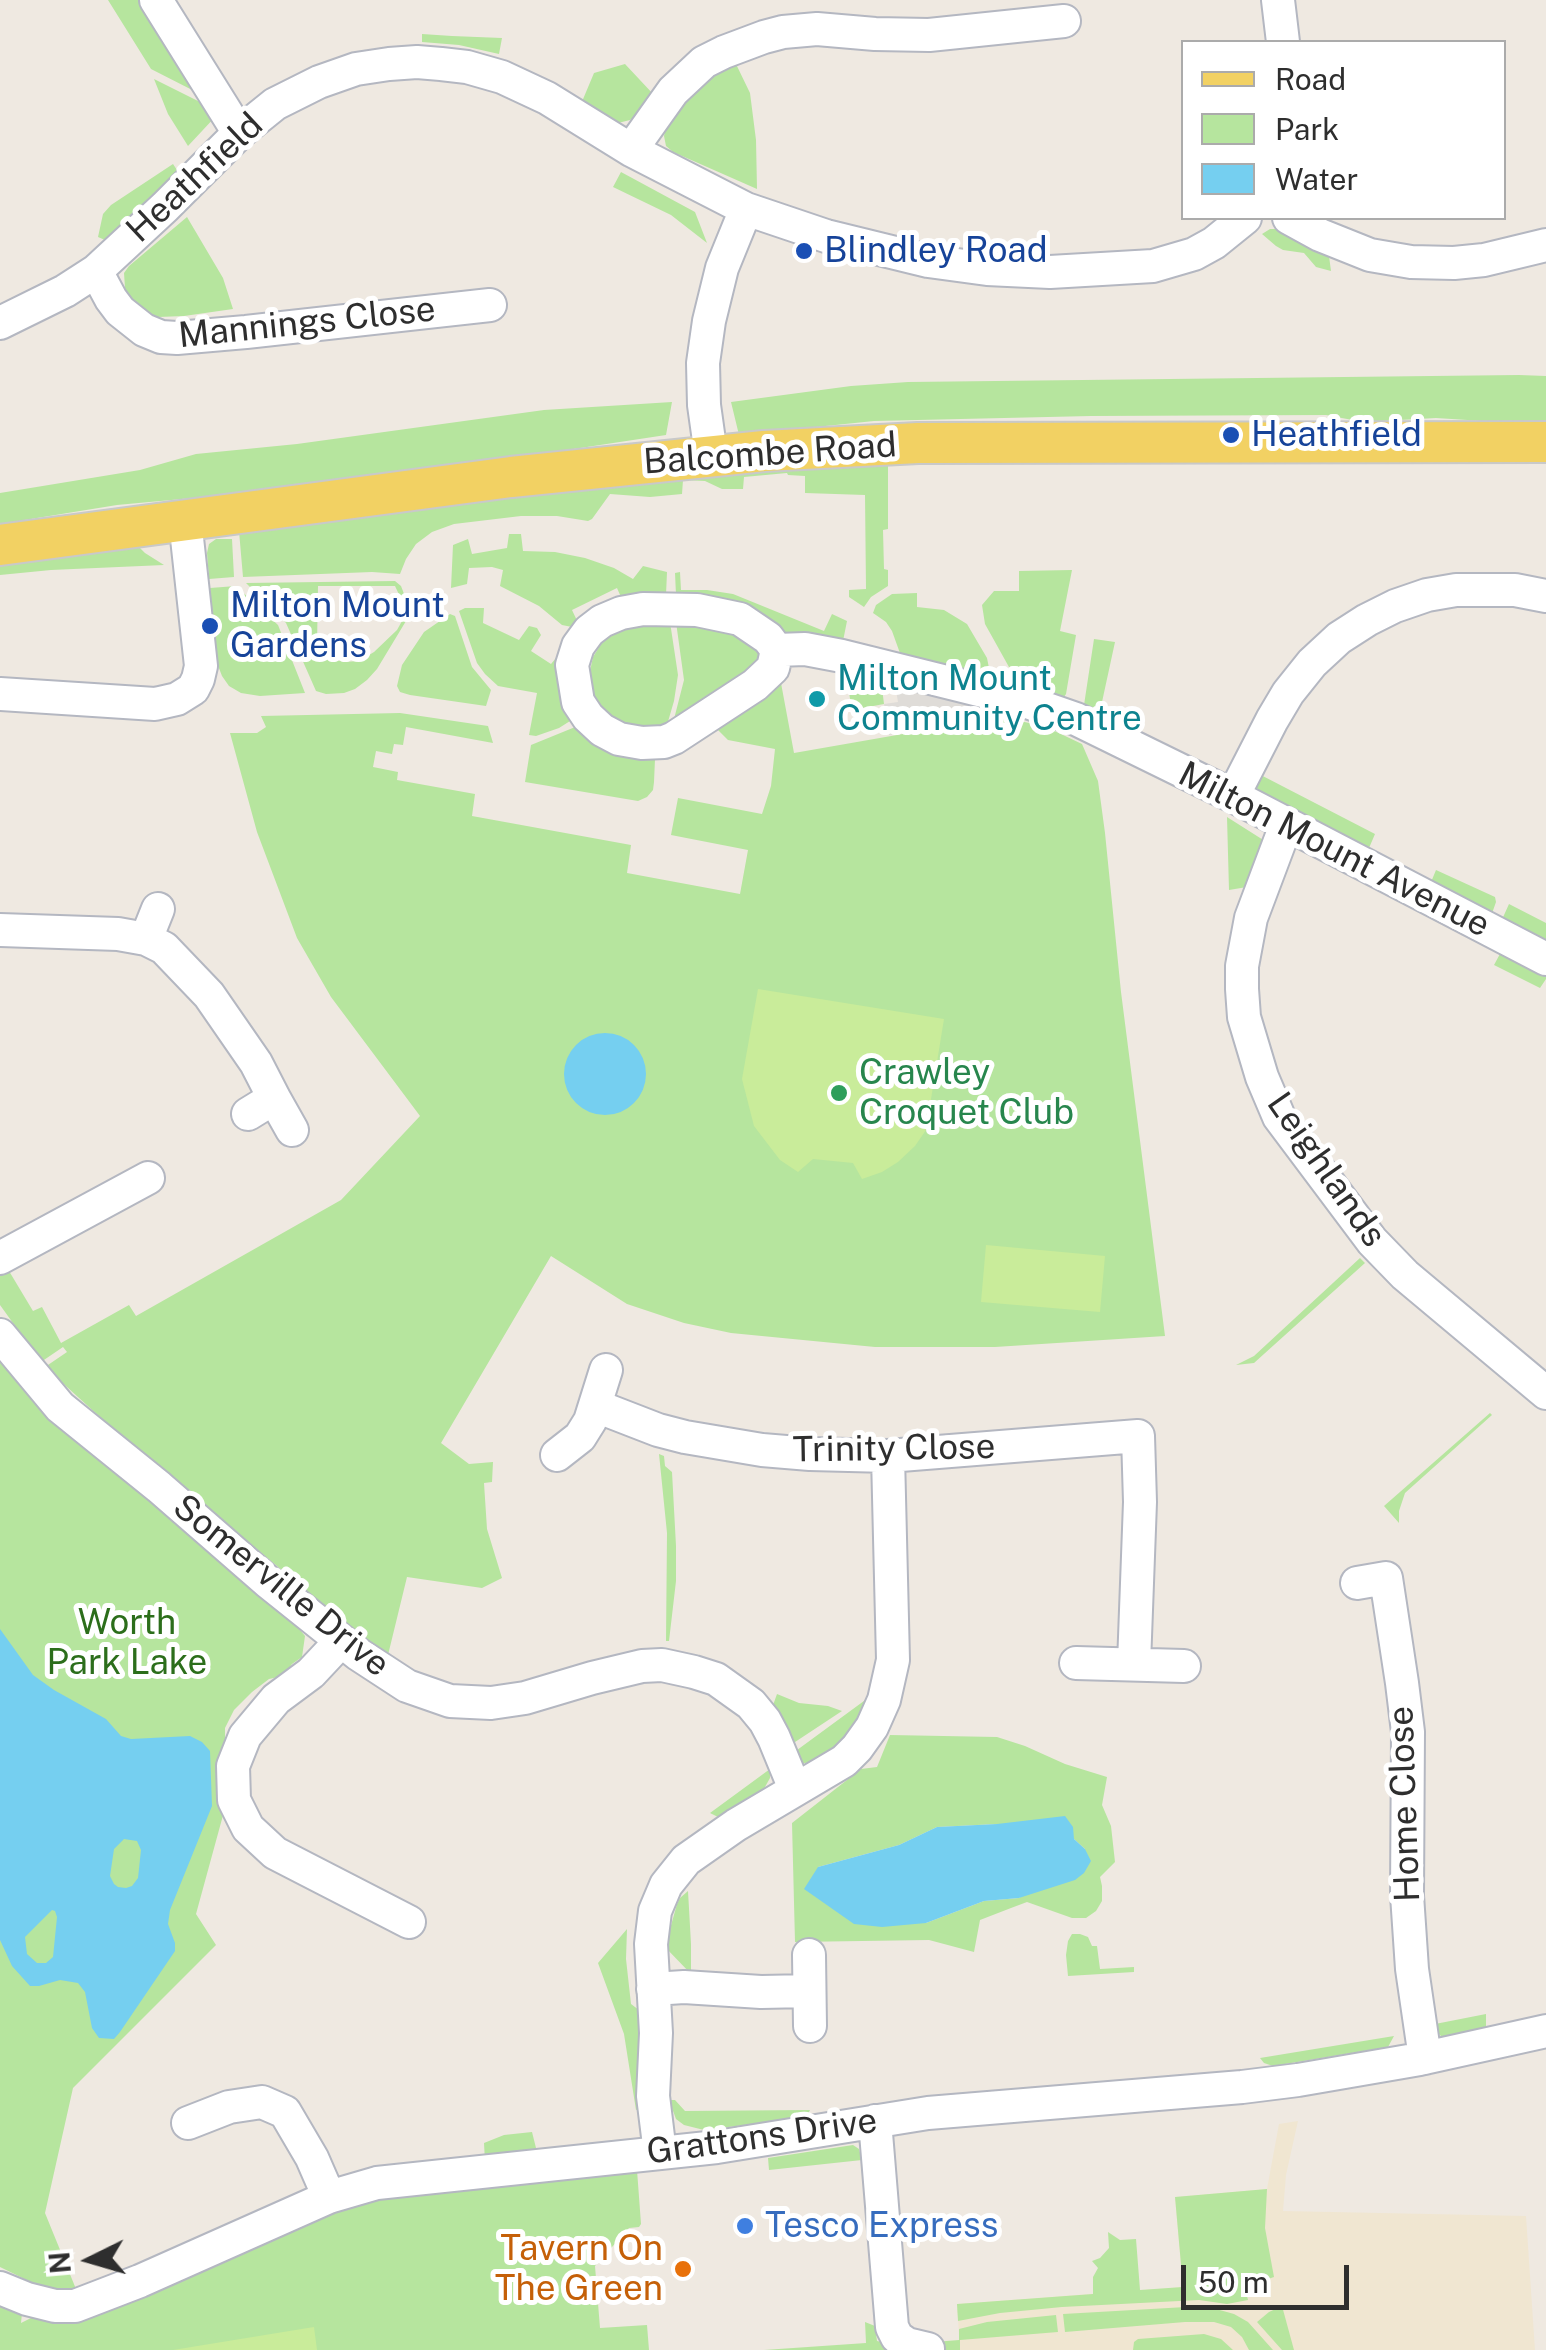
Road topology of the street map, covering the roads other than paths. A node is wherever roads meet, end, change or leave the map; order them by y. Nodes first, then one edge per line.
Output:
1 (156, 0) edge
2 (1278, 0) edge
3 (1064, 21) dead end
4 (1283, 40) edge
5 (239, 133) junction
6 (630, 150) junction
7 (746, 209) junction
8 (1243, 220) edge
9 (1293, 220) edge
10 (1546, 245) edge
11 (96, 271) junction
12 (490, 305) dead end
13 (0, 323) edge
14 (1546, 442) edge
15 (712, 455) junction
16 (185, 520) junction
17 (0, 545) edge
18 (1546, 596) edge
19 (777, 650) junction
20 (0, 694) edge
21 (1233, 796) junction
22 (1286, 825) junction
23 (0, 930) edge
24 (1546, 959) edge
25 (292, 1130) dead end
26 (148, 1178) dead end
27 (0, 1258) edge
28 (0, 1335) edge
29 (606, 1370) dead end
30 (1546, 1393) edge
31 (596, 1406) junction
32 (558, 1455) dead end
33 (888, 1456) junction
34 (1382, 1579) dead end
35 (341, 1641) junction
36 (1076, 1663) dead end
37 (1134, 1664) junction
38 (1184, 1666) dead end
39 (795, 1789) junction
40 (409, 1922) dead end
41 (809, 1955) dead end
42 (654, 1989) junction
43 (809, 1991) junction
44 (810, 2026) dead end
45 (1546, 2031) edge
46 (1425, 2058) junction
47 (875, 2121) junction
48 (188, 2123) dead end
49 (660, 2153) junction
50 (329, 2197) junction
51 (0, 2288) edge
52 (928, 2349) edge

1 - 5 street
2 - 4 street
3 - 6 street
5 - 6 street, Heathfield
5 - 11 street, Heathfield
6 - 7 street, Heathfield
7 - 8 street, Heathfield
7 - 15 street
9 - 10 street
11 - 12 street, Mannings Close
11 - 13 street, Heathfield
14 - 15 main road, Balcombe Road
15 - 16 main road, Balcombe Road
16 - 17 main road, Balcombe Road
16 - 20 street
18 - 21 street
19 - 19 street
19 - 21 street, Milton Mount Avenue
21 - 22 street, Milton Mount Avenue
22 - 24 street, Milton Mount Avenue
22 - 30 street, Leighlands
23 - 25 street
26 - 27 street
28 - 35 street, Somerville Drive
29 - 31 street
31 - 32 street
31 - 33 street, Trinity Close
33 - 37 street, Trinity Close
33 - 39 street
34 - 46 street, Home Close
35 - 39 street, Somerville Drive
35 - 40 street
36 - 37 street
37 - 38 street
39 - 42 street
41 - 43 street
42 - 43 street
42 - 49 street
43 - 44 street
45 - 46 street, Grattons Drive
46 - 47 street, Grattons Drive
47 - 49 street, Grattons Drive
47 - 52 street
48 - 50 street
49 - 50 street, Grattons Drive
50 - 51 street, Grattons Drive

